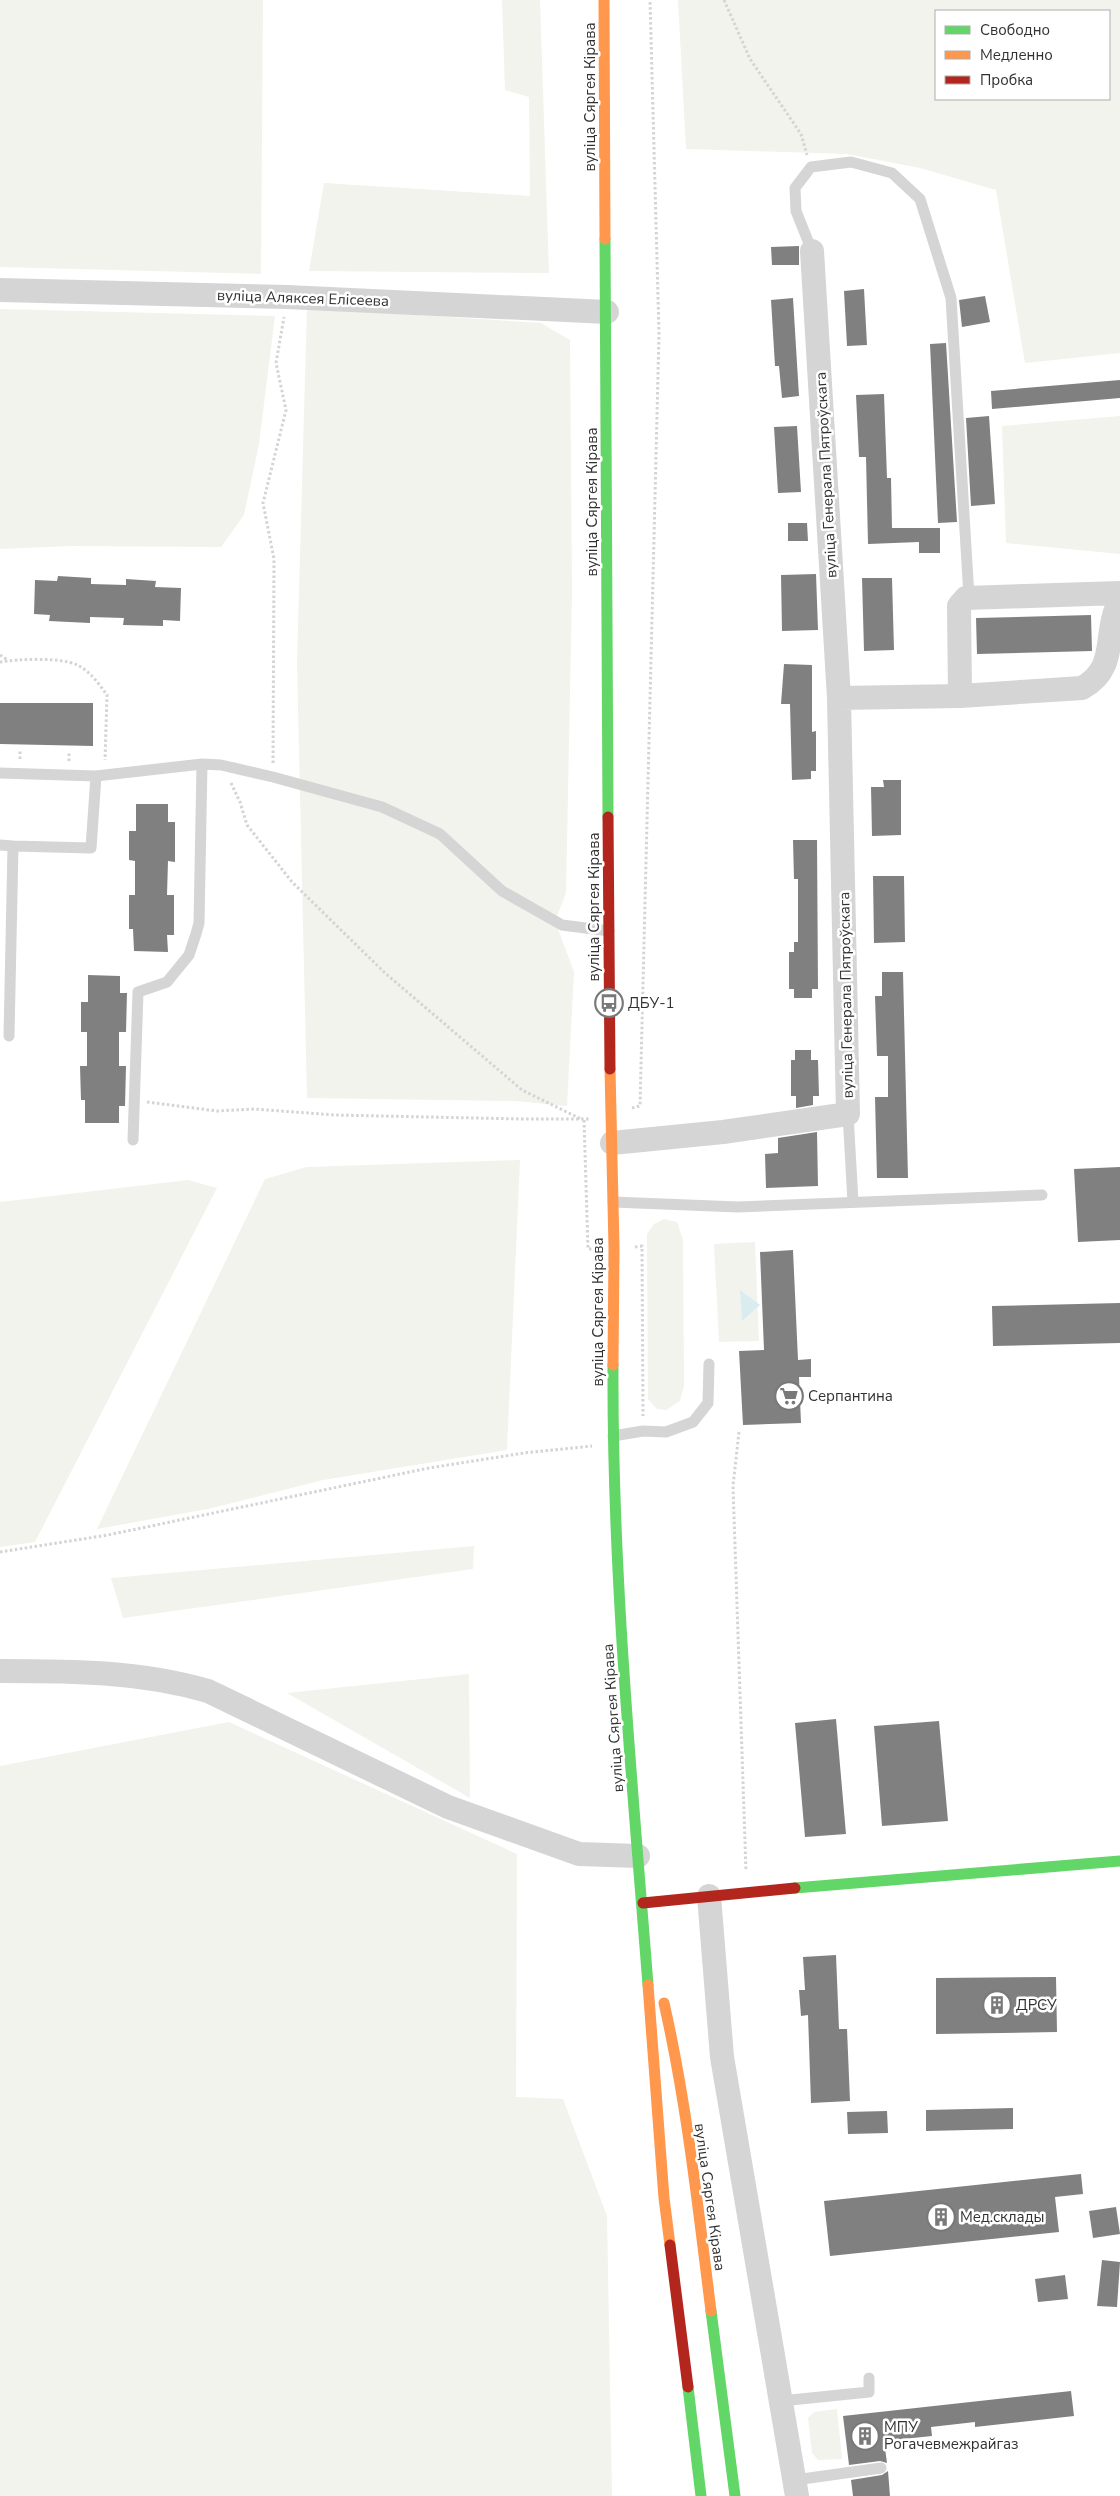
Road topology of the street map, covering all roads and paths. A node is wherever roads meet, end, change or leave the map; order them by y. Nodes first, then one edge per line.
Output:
1 (604, 0) edge
2 (650, 0) edge
3 (724, 0) edge
4 (811, 167) junction
5 (812, 251) joint
6 (0, 290) edge
7 (287, 297) junction
8 (607, 312) junction
9 (1120, 593) edge
10 (969, 597) junction
11 (1120, 601) edge
12 (0, 655) edge
13 (9, 660) junction
14 (0, 662) edge
15 (960, 696) junction
16 (839, 698) junction
17 (202, 764) junction
18 (221, 765) junction
19 (105, 766) dead end
20 (0, 773) edge
21 (96, 776) junction
22 (273, 777) junction
23 (0, 845) edge
24 (13, 846) junction
25 (609, 931) junction
26 (9, 1036) dead end
27 (134, 1100) junction
28 (640, 1106) dead end
29 (848, 1114) junction
30 (584, 1120) junction
31 (133, 1140) dead end
32 (612, 1143) junction
33 (1042, 1195) dead end
34 (613, 1202) junction
35 (853, 1202) junction
36 (642, 1246) dead end
37 (588, 1249) dead end
38 (709, 1364) dead end
39 (643, 1431) junction
40 (739, 1432) dead end
41 (613, 1436) junction
42 (0, 1552) edge
43 (0, 1671) edge
44 (638, 1856) junction
45 (1120, 1861) edge
46 (746, 1892) junction
47 (708, 1896) junction
48 (643, 1904) junction
49 (869, 2378) dead end
50 (781, 2401) junction
51 (881, 2468) dead end
52 (796, 2488) edge
53 (701, 2496) edge
54 (735, 2496) edge

1 - 8 main road, вуліца Сяргея Кірава
2 - 28 path
3 - 4 path
4 - 5 lane
4 - 10 lane
5 - 16 street, вуліца Генерала Пятроўскага
6 - 7 street, вуліца Аляксея Елісеева
7 - 8 street, вуліца Аляксея Елісеева
7 - 22 path
8 - 25 main road, вуліца Сяргея Кірава
9 - 10 street
10 - 15 street
11 - 15 street
12 - 13 path
13 - 14 path
13 - 19 path
15 - 16 street
16 - 29 street, вуліца Генерала Пятроўскага
17 - 18 lane
17 - 21 lane
17 - 27 lane
18 - 22 lane
18 - 30 path
20 - 21 lane
21 - 24 lane
22 - 25 lane
23 - 24 lane
24 - 26 lane
25 - 32 main road, вуліца Сяргея Кірава
27 - 30 path
27 - 31 lane
29 - 32 street, вуліца Генерала Пятроўскага
29 - 35 lane
30 - 37 path
32 - 34 main road, вуліца Сяргея Кірава
33 - 35 lane
34 - 35 lane
34 - 41 main road, вуліца Сяргея Кірава
36 - 39 path
38 - 39 lane
39 - 41 lane
40 - 46 path
41 - 42 path
41 - 44 main road, вуліца Сяргея Кірава
43 - 44 street
44 - 48 main road, вуліца Сяргея Кірава
45 - 46 main road
46 - 47 main road
47 - 48 main road
47 - 50 street
48 - 53 main road, вуліца Сяргея Кірава
48 - 54 main road, вуліца Сяргея Кірава
49 - 50 lane
50 - 52 street
51 - 52 lane

